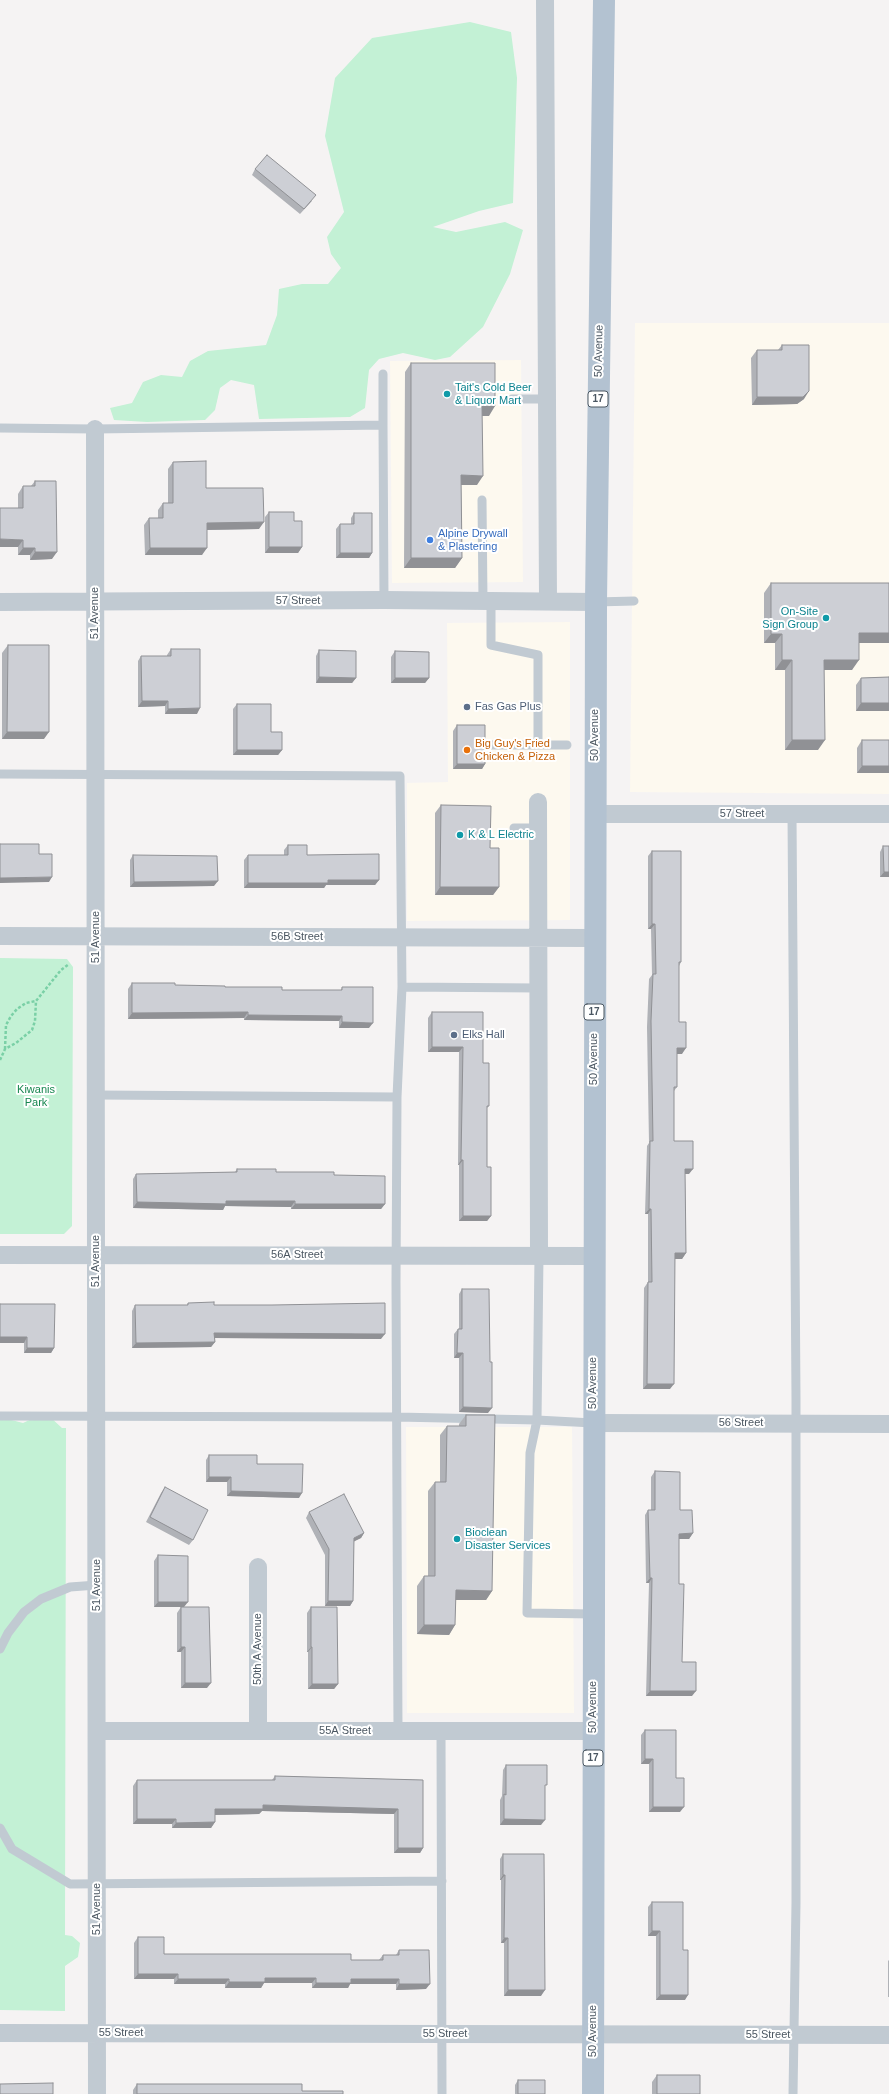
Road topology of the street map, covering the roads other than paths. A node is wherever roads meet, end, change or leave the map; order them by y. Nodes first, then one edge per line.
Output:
1 (545, 0) edge
2 (604, 0) edge
3 (383, 374) dead end
4 (512, 399) dead end
5 (546, 399) junction
6 (383, 425) junction
7 (0, 428) edge
8 (95, 429) junction
9 (482, 500) dead end
10 (384, 600) junction
11 (487, 601) junction
12 (548, 601) junction
13 (634, 601) dead end
14 (0, 602) edge
15 (95, 602) junction
16 (596, 602) junction
17 (489, 744) dead end
18 (538, 745) junction
19 (567, 745) dead end
20 (0, 774) edge
21 (95, 774) junction
22 (538, 802) dead end
23 (595, 814) junction
24 (792, 814) junction
25 (889, 814) edge
26 (514, 828) dead end
27 (538, 828) junction
28 (0, 936) edge
29 (96, 937) junction
30 (400, 937) junction
31 (539, 938) junction
32 (595, 938) junction
33 (402, 987) junction
34 (538, 988) junction
35 (96, 1095) junction
36 (397, 1097) junction
37 (0, 1255) edge
38 (96, 1255) junction
39 (397, 1256) junction
40 (539, 1256) junction
41 (594, 1256) junction
42 (0, 1416) edge
43 (96, 1416) junction
44 (397, 1417) junction
45 (537, 1420) junction
46 (593, 1423) junction
47 (796, 1424) junction
48 (889, 1424) edge
49 (258, 1567) dead end
50 (97, 1585) junction
51 (593, 1614) junction
52 (0, 1649) edge
53 (97, 1730) junction
54 (258, 1730) junction
55 (398, 1730) junction
56 (442, 1730) junction
57 (593, 1730) junction
58 (0, 1828) edge
59 (442, 1881) junction
60 (97, 1884) junction
61 (0, 2033) edge
62 (97, 2033) junction
63 (443, 2034) junction
64 (593, 2034) junction
65 (794, 2035) junction
66 (889, 2035) edge
67 (98, 2094) edge
68 (442, 2094) edge
69 (593, 2094) edge
70 (793, 2094) edge

1 - 5 street
2 - 16 main road, 50 Avenue / 17
3 - 6 lane
4 - 5 lane
5 - 12 street
6 - 8 lane
6 - 10 lane
7 - 8 lane
8 - 15 street, 51 Avenue
9 - 11 lane
10 - 11 street, 57 Street
10 - 15 street, 57 Street
11 - 12 street, 57 Street
11 - 18 lane
12 - 16 street, 57 Street
13 - 16 lane
14 - 15 street, 57 Street
15 - 21 street, 51 Avenue
16 - 23 main road, 50 Avenue / 17
17 - 18 lane
18 - 19 lane
20 - 21 lane
21 - 29 street, 51 Avenue
21 - 30 lane
22 - 27 street
23 - 24 street, 57 Street
23 - 32 main road, 50 Avenue / 17
24 - 25 street, 57 Street
24 - 47 lane
26 - 27 lane
27 - 31 street
28 - 29 street, 56B Street
29 - 30 street, 56B Street
29 - 35 street, 51 Avenue
30 - 31 street, 56B Street
30 - 33 lane
31 - 32 street, 56B Street
31 - 34 street
32 - 41 main road, 50 Avenue / 17
33 - 34 lane
33 - 36 lane
34 - 40 street
35 - 36 lane
35 - 38 street, 51 Avenue
36 - 39 lane
37 - 38 street, 56A Street
38 - 39 street, 56A Street
38 - 43 street, 51 Avenue
39 - 40 street, 56A Street
39 - 44 lane
40 - 41 street, 56A Street
40 - 45 lane
41 - 46 main road, 50 Avenue / 17
42 - 43 lane
43 - 44 lane
43 - 50 street, 51 Avenue
44 - 45 lane
44 - 55 lane
45 - 46 lane
45 - 51 lane
46 - 47 street, 56 Street
46 - 51 main road, 50 Avenue / 17
47 - 48 street, 56 Street
47 - 65 lane
49 - 54 street, 50th A Avenue
50 - 52 lane
50 - 53 street, 51 Avenue
51 - 57 main road, 50 Avenue / 17
53 - 54 street, 55A Street
53 - 60 street, 51 Avenue
54 - 55 street, 55A Street
55 - 56 street, 55A Street
56 - 57 street, 55A Street
56 - 59 lane
57 - 64 main road, 50 Avenue / 17
58 - 60 lane
59 - 60 lane
59 - 63 lane
60 - 62 street, 51 Avenue
61 - 62 street, 55 Street
62 - 63 street, 55 Street
62 - 67 street, 51 Avenue
63 - 64 street, 55 Street
63 - 68 lane
64 - 65 street, 55 Street
64 - 69 main road, 50 Avenue / 17
65 - 66 street, 55 Street
65 - 70 lane

